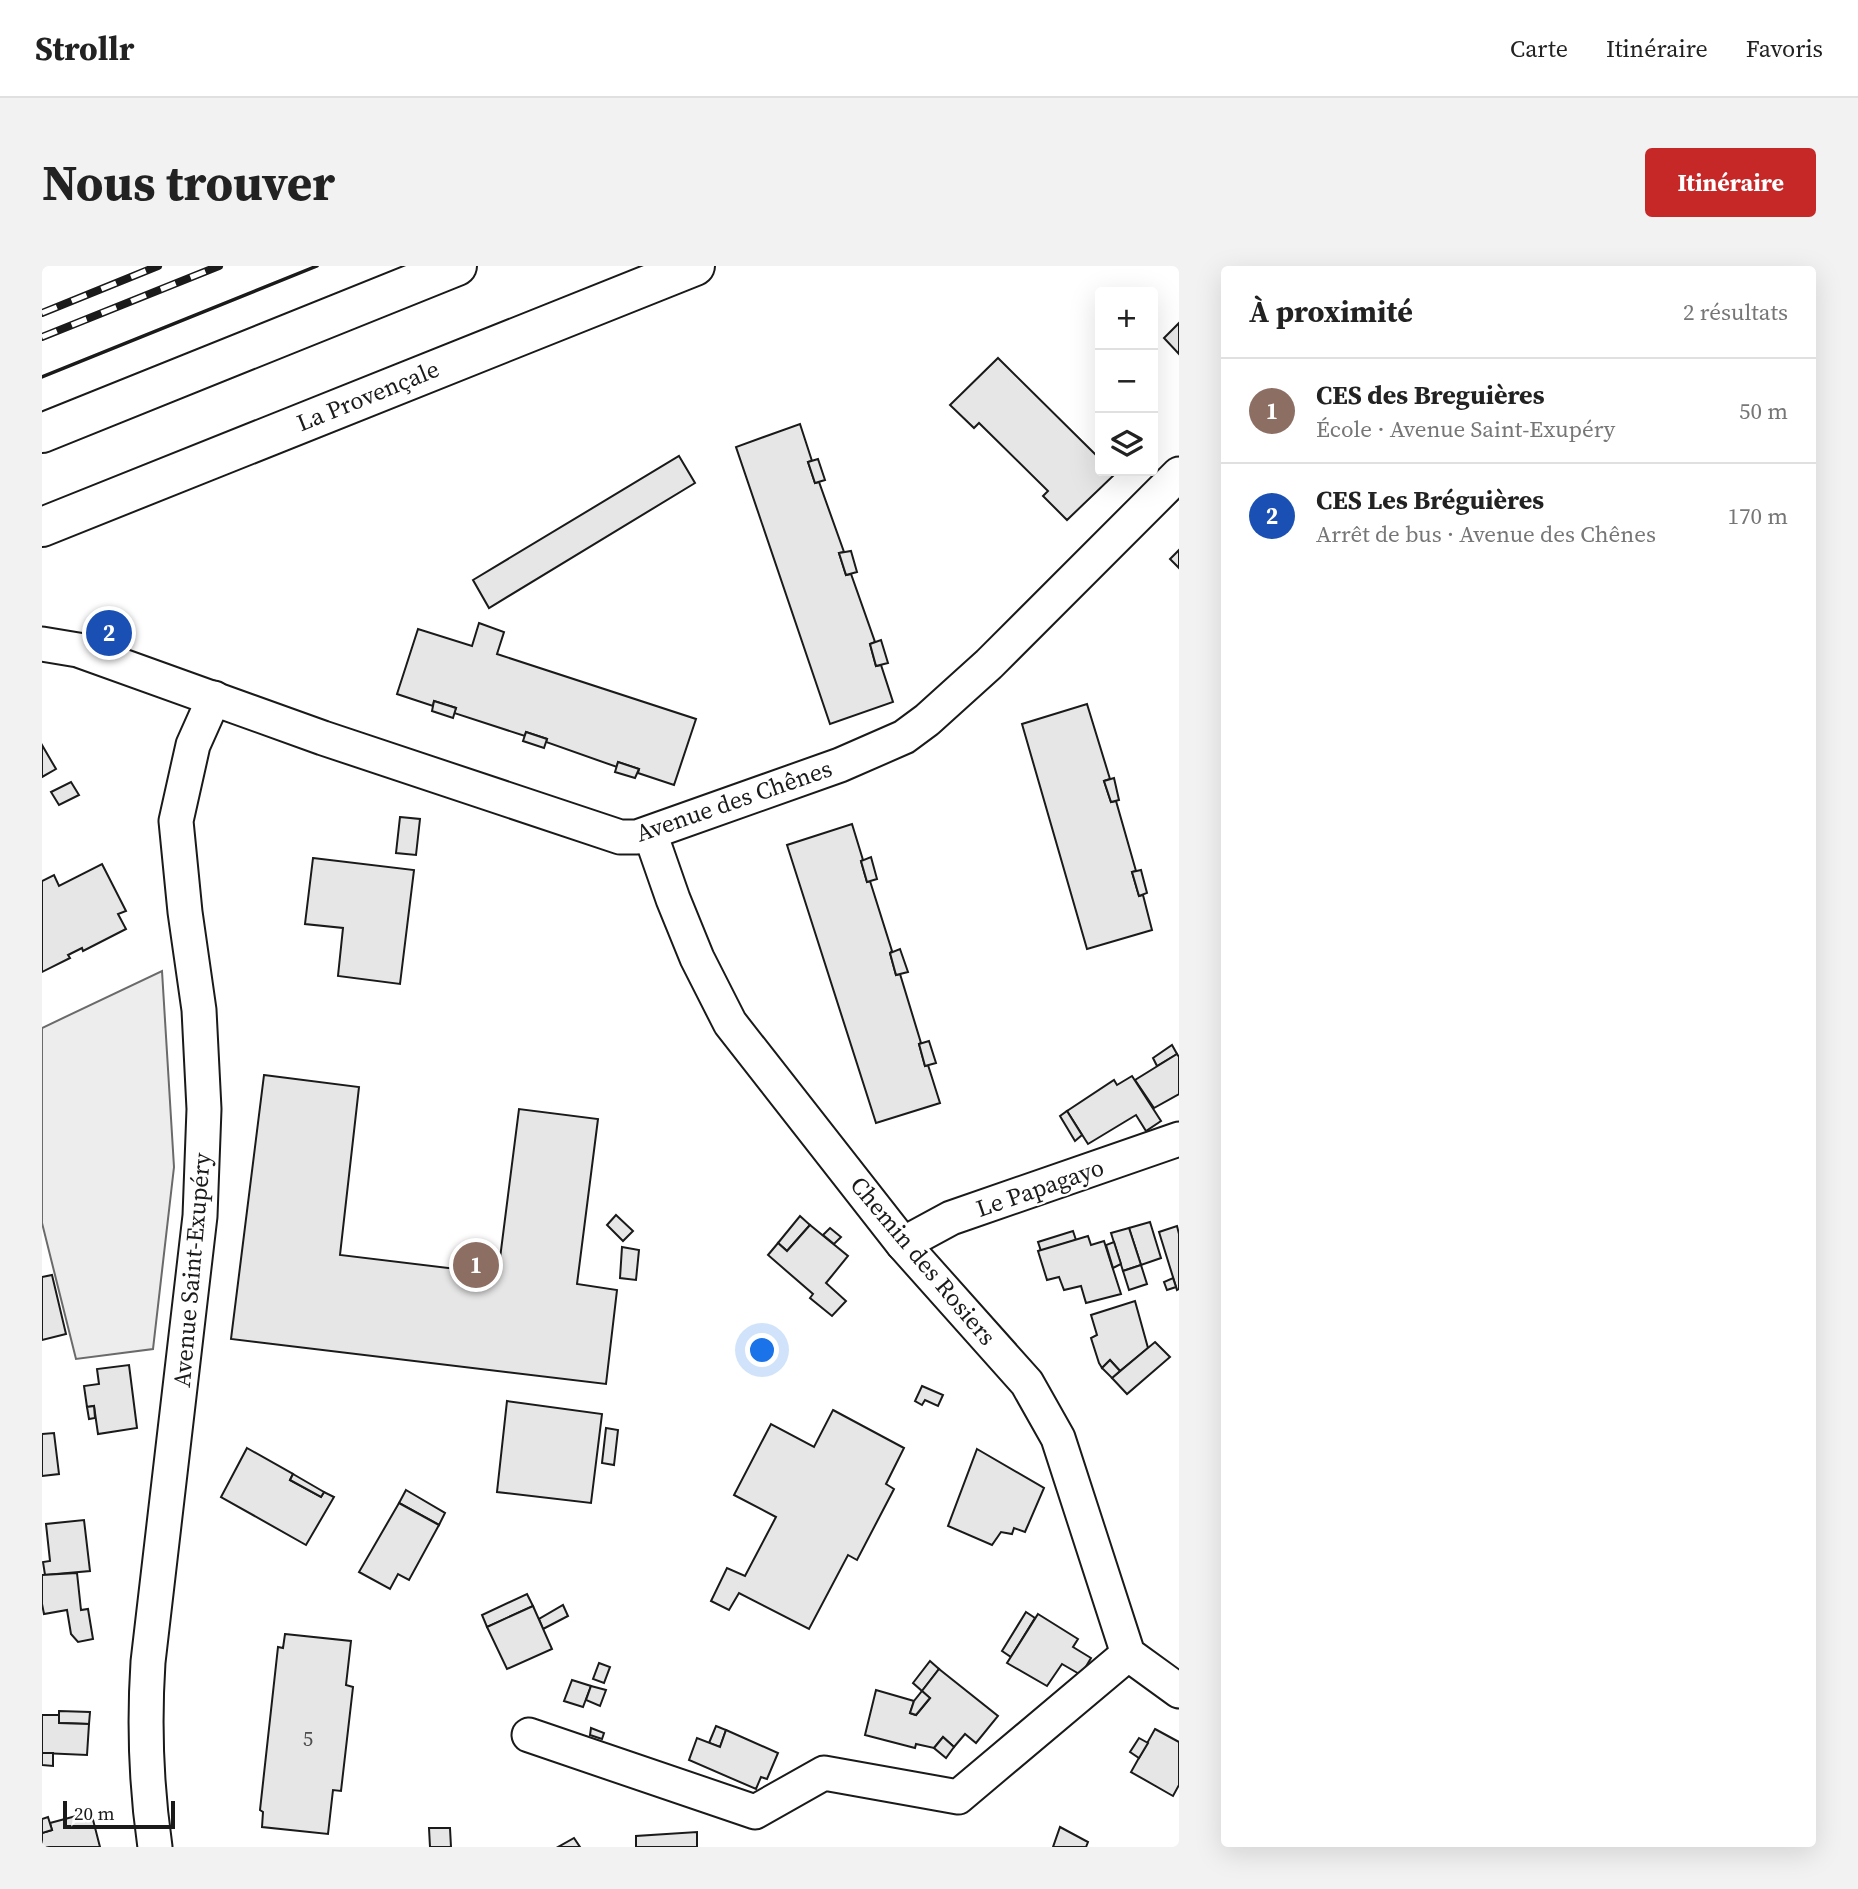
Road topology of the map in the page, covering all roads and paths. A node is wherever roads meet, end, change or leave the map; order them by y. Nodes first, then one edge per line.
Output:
1 (457, 266) edge
2 (695, 266) edge
3 (42, 433) edge
4 (1179, 474) edge
5 (42, 527) edge
6 (42, 644) edge
7 (214, 698) junction
8 (650, 833) junction
9 (1179, 1139) edge
10 (903, 1244) junction
11 (1128, 1654) junction
12 (1179, 1691) edge
13 (529, 1735) dead end
14 (155, 1847) edge

1 - 3 highway
2 - 5 highway, La Provençale
4 - 8 street, Avenue des Chênes
6 - 7 street, Avenue des Chênes
7 - 8 street, Avenue des Chênes
7 - 14 street, Avenue Saint-Exupéry
8 - 10 street, Chemin des Rosiers
9 - 10 street, Le Papagayo
10 - 11 street, Chemin des Rosiers
11 - 12 street
11 - 13 street

